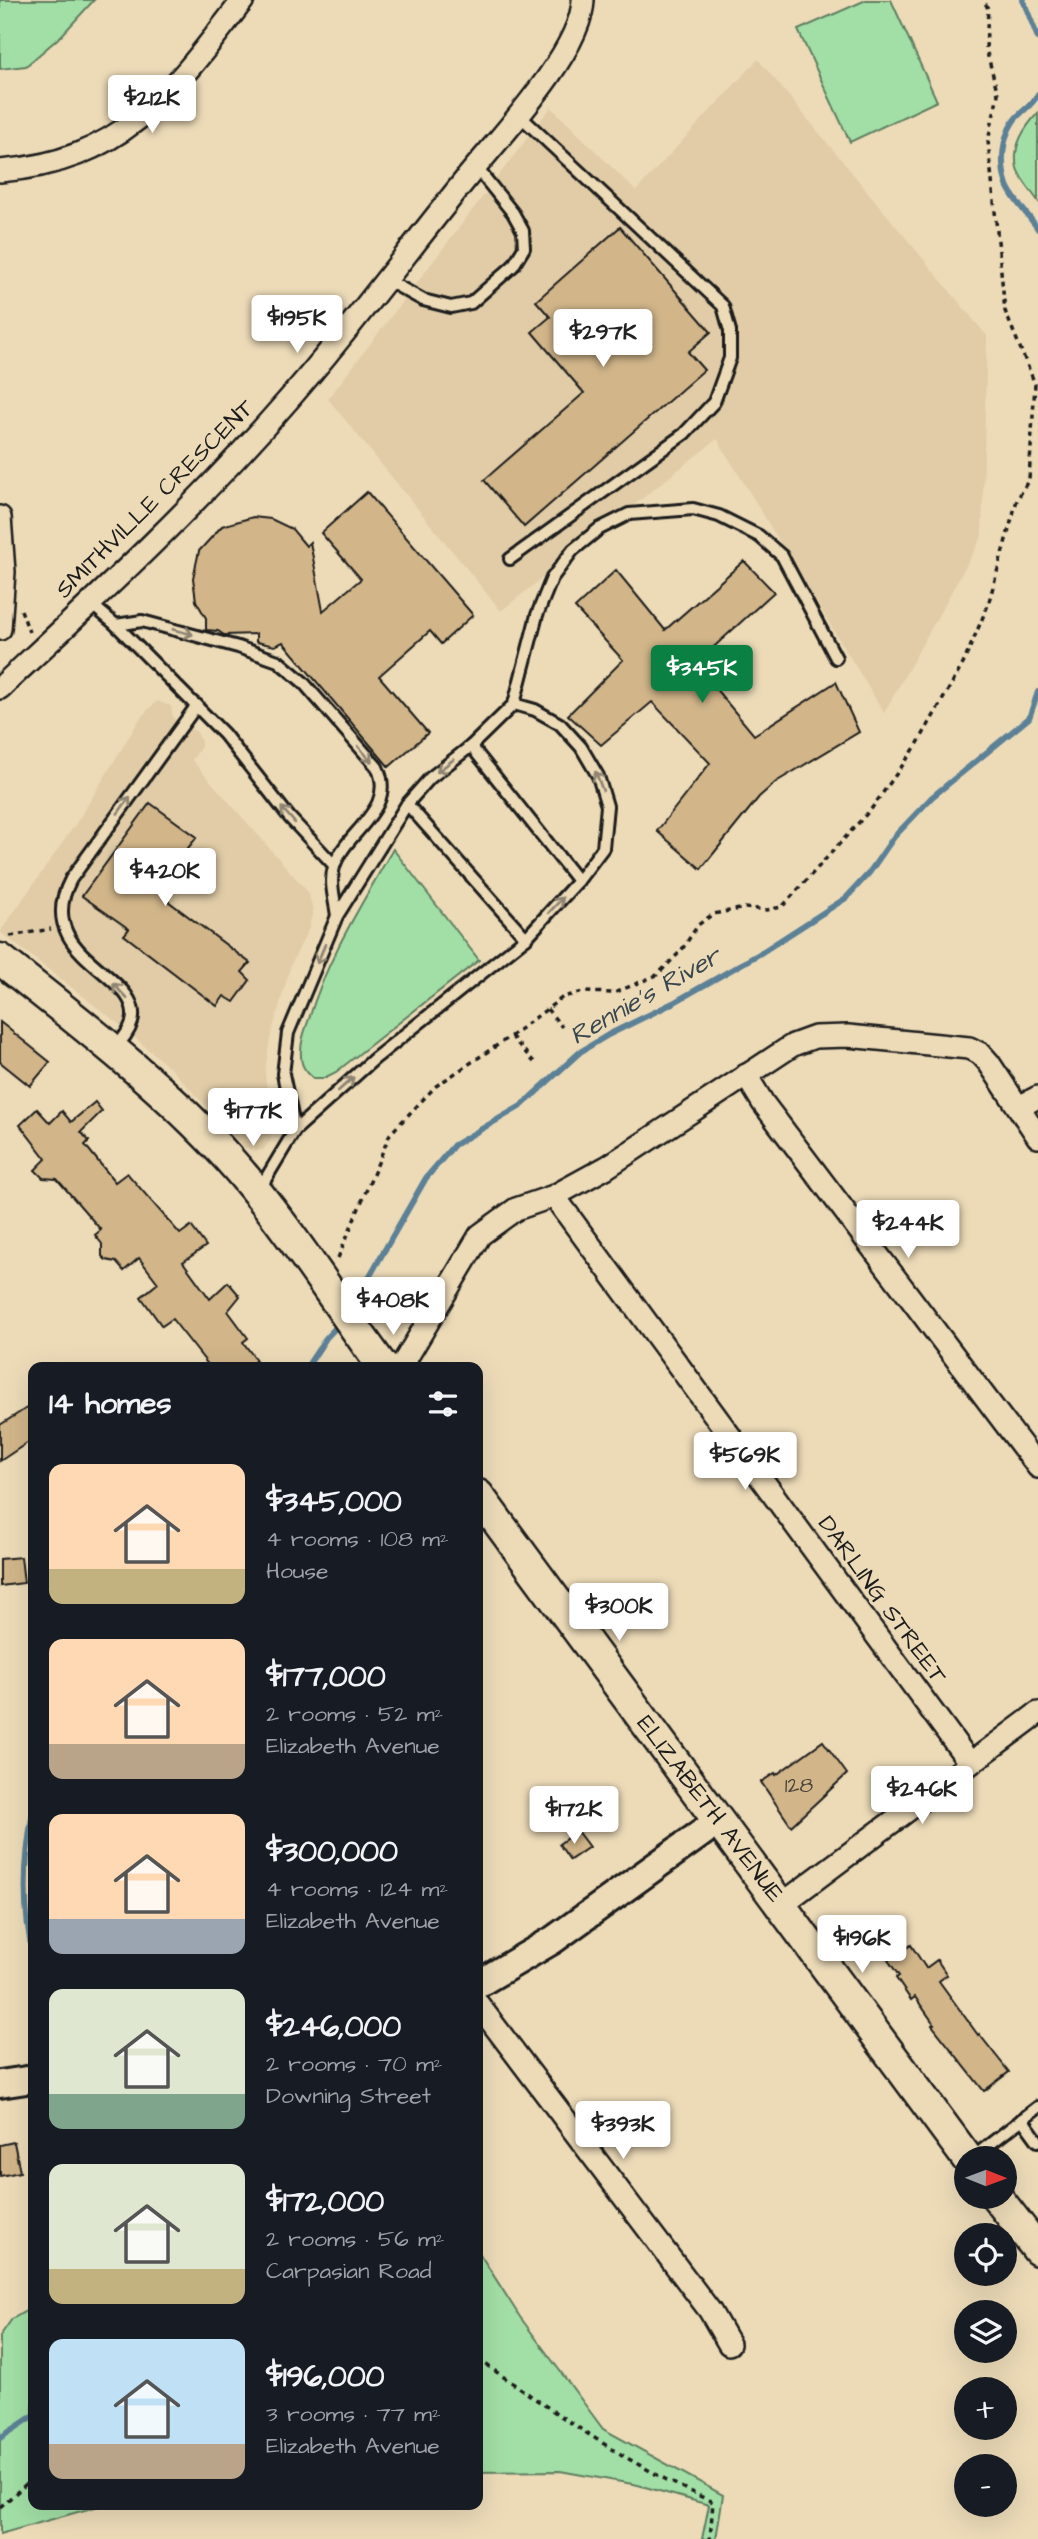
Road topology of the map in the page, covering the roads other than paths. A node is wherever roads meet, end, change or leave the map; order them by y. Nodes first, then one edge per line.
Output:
1 (243, 0) edge
2 (583, 0) edge
3 (519, 114) junction
4 (476, 167) junction
5 (0, 170) edge
6 (386, 279) junction
7 (0, 517) edge
8 (510, 559) dead end
9 (90, 603) junction
10 (116, 625) junction
11 (0, 629) edge
12 (836, 658) dead end
13 (0, 688) edge
14 (513, 704) junction
15 (197, 705) junction
16 (471, 746) junction
17 (407, 804) junction
18 (334, 865) junction
19 (578, 881) junction
20 (338, 916) junction
21 (526, 938) junction
22 (1, 948) edge
23 (114, 1049) junction
24 (746, 1075) junction
25 (1029, 1102) edge
26 (295, 1130) junction
27 (1038, 1137) edge
28 (258, 1193) junction
29 (554, 1196) junction
30 (379, 1362) edge
31 (404, 1362) edge
32 (1038, 1467) edge
33 (483, 1502) edge
34 (1038, 1713) edge
35 (970, 1763) junction
36 (717, 1822) junction
37 (781, 1905) junction
38 (483, 1980) edge
39 (483, 2011) edge
40 (28, 2080) edge
41 (0, 2084) edge
42 (1038, 2107) edge
43 (1021, 2119) junction
44 (1038, 2141) edge
45 (960, 2146) edge
46 (985, 2146) edge
47 (1006, 2209) edge
48 (1038, 2250) edge
49 (729, 2344) dead end

1 - 5 street
2 - 3 street, SMITHVILLE CRESCENT
3 - 4 street, SMITHVILLE CRESCENT
3 - 8 lane
4 - 6 street, SMITHVILLE CRESCENT
4 - 6 lane
6 - 9 street, SMITHVILLE CRESCENT
7 - 11 street
9 - 10 lane
9 - 13 street, SMITHVILLE CRESCENT
10 - 15 lane
10 -> 18 lane
12 - 14 lane
14 - 16 lane
19 -> 14 lane
18 -> 15 lane
23 -> 15 lane
16 -> 17 lane
16 - 19 lane
17 - 20 lane
17 - 21 lane
18 - 20 lane
21 -> 19 lane
20 -> 26 lane
26 -> 21 lane
22 - 23 main road
23 - 28 main road
24 - 25 street
24 - 29 street
24 - 32 street
25 - 27 street
26 - 28 lane
28 - 30 main road
29 - 31 street
29 - 35 street, DARLING STREET
33 - 36 main road, ELIZABETH AVENUE
34 - 35 street
35 - 37 street
36 - 37 main road, ELIZABETH AVENUE
36 - 38 street
37 - 45 main road, ELIZABETH AVENUE
39 - 49 street
40 - 41 street
42 - 43 lane
43 - 44 lane
43 - 46 lane
47 - 48 main road

